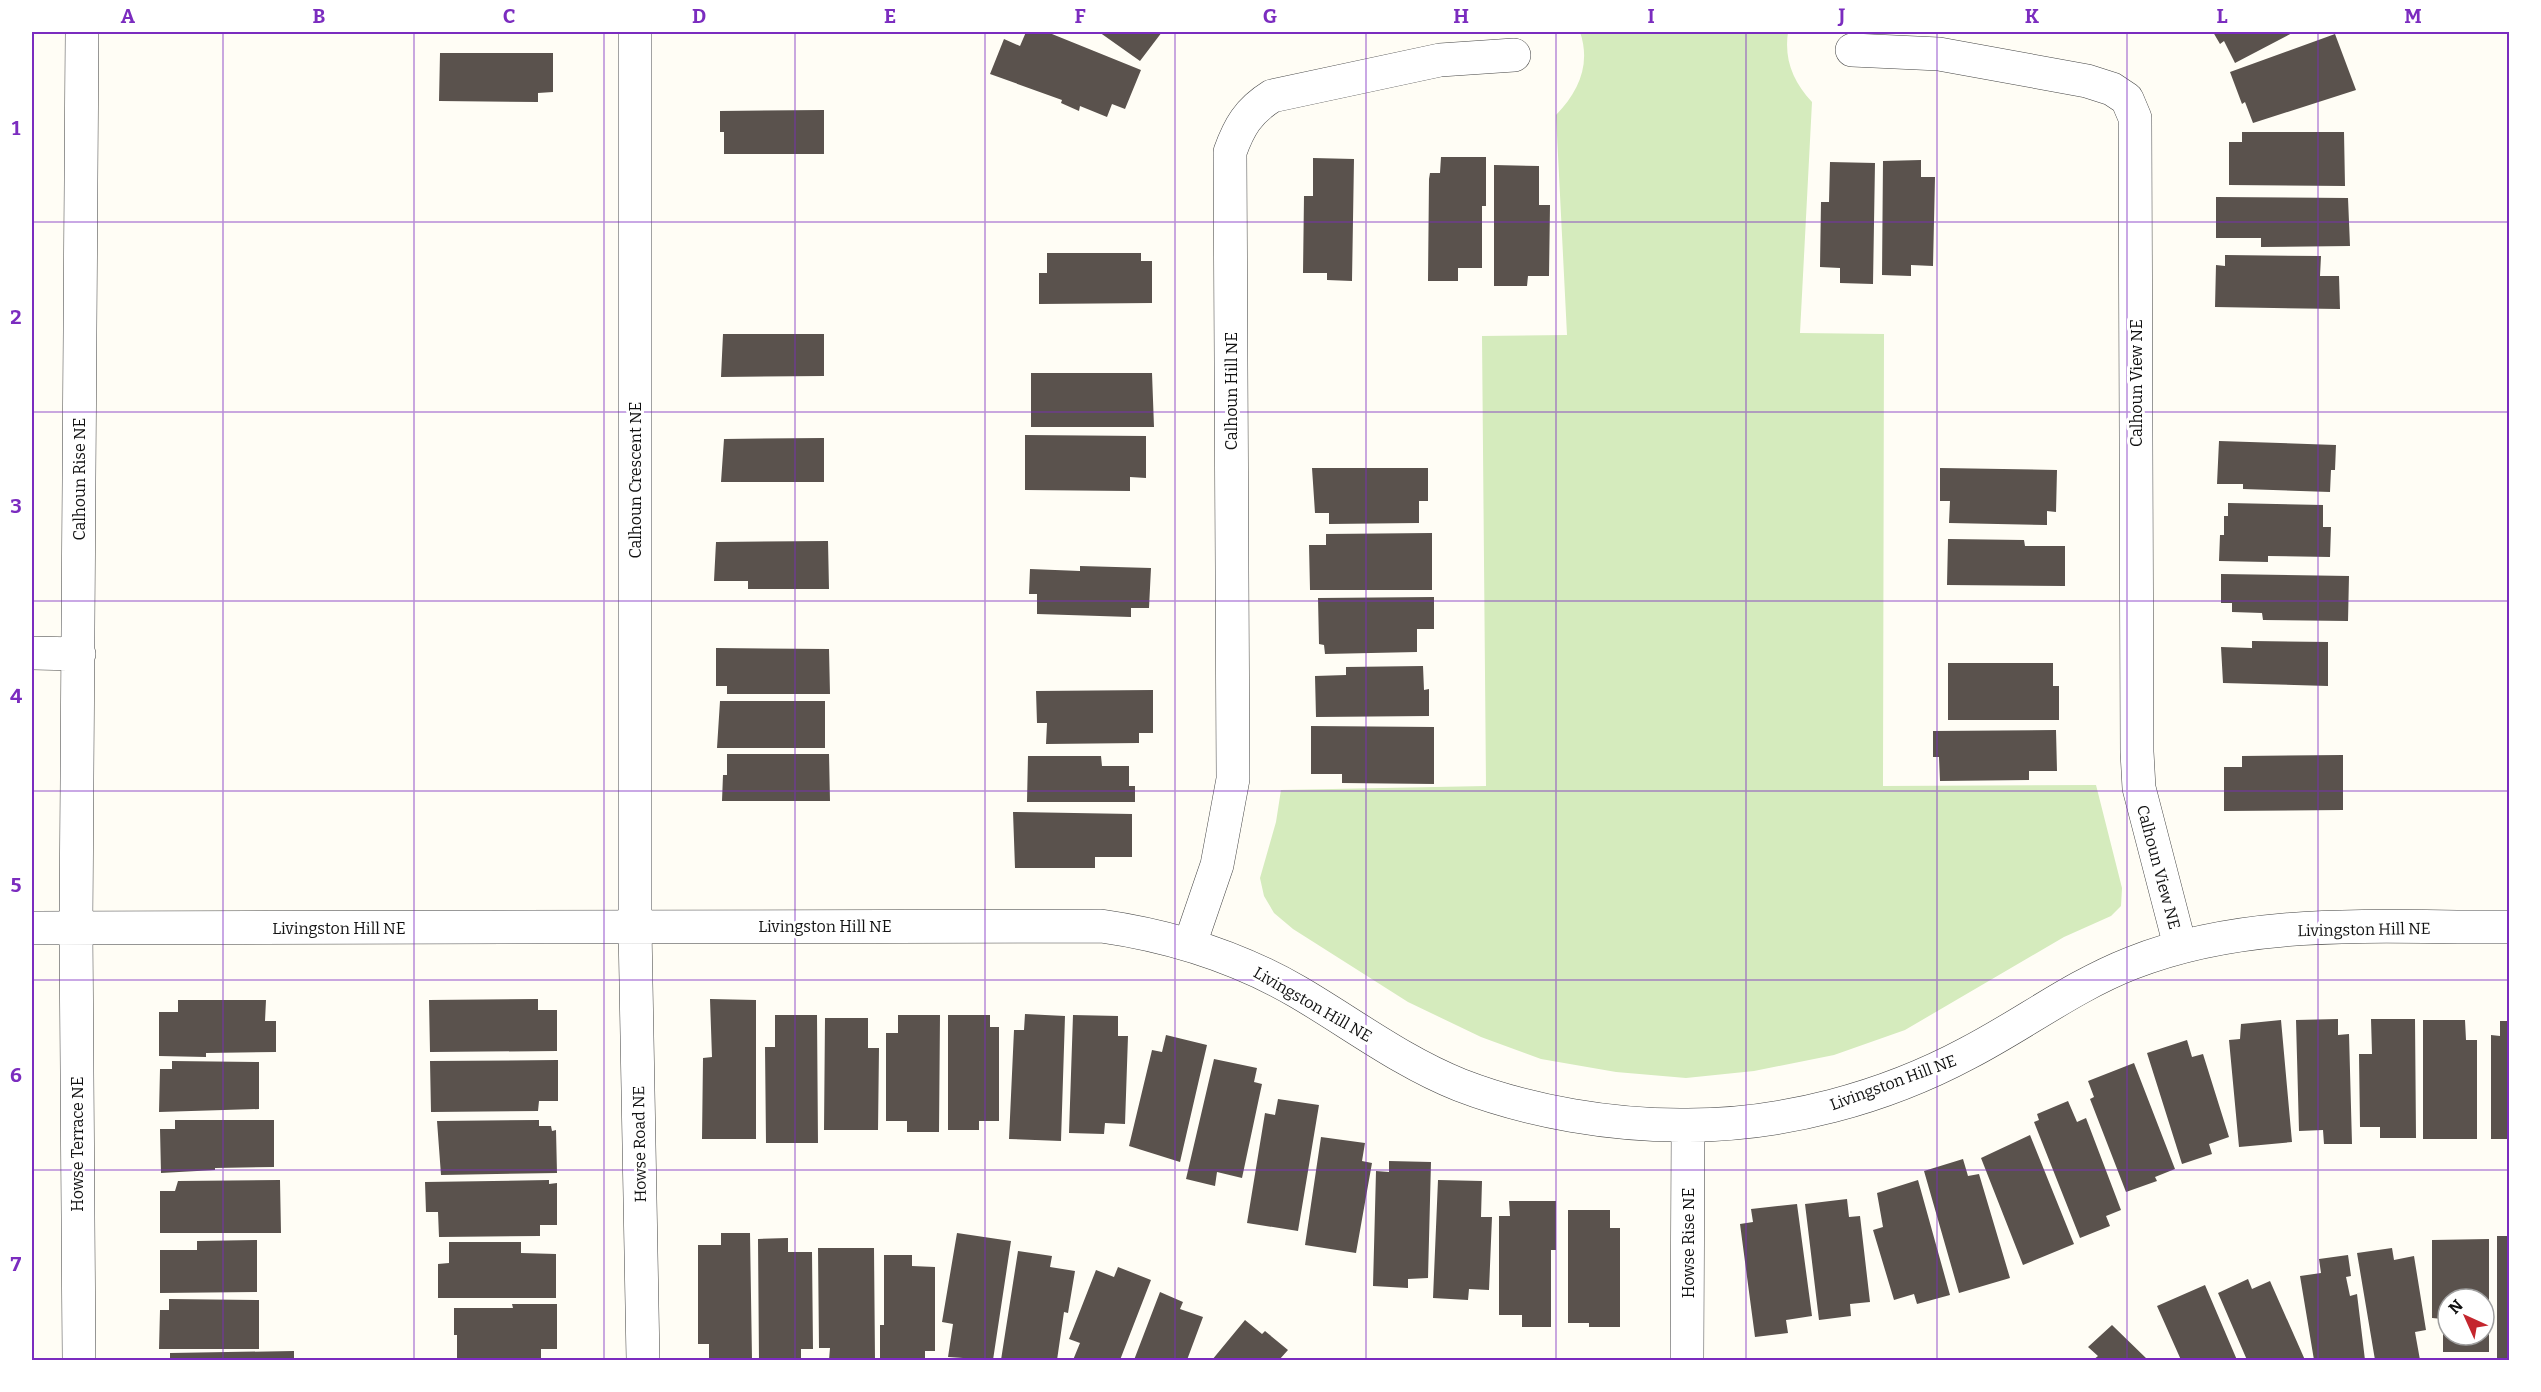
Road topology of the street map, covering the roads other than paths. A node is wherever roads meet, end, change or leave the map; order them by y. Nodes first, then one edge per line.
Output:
1 (82, 32) edge
2 (635, 32) edge
3 (1852, 50) dead end
4 (1514, 55) dead end
5 (32, 653) edge
6 (79, 654) junction
7 (76, 927) junction
8 (2510, 927) edge
9 (32, 928) edge
10 (635, 928) junction
11 (1190, 944) junction
12 (2180, 946) junction
13 (1688, 1125) junction
14 (79, 1360) edge
15 (643, 1360) edge
16 (1687, 1360) edge

1 - 6 street, Calhoun Rise NE
2 - 10 street, Calhoun Crescent NE
3 - 12 street, Calhoun View NE
4 - 11 street, Calhoun Hill NE
5 - 6 street
6 - 7 street, Calhoun Rise NE
7 - 9 street, Livingston Hill NE
7 - 10 street, Livingston Hill NE
7 - 14 street, Howse Terrace NE
8 - 12 street, Livingston Hill NE
10 - 11 street, Livingston Hill NE
10 - 15 street, Howse Road NE
11 - 13 street, Livingston Hill NE
12 - 13 street, Livingston Hill NE
13 - 16 street, Howse Rise NE

